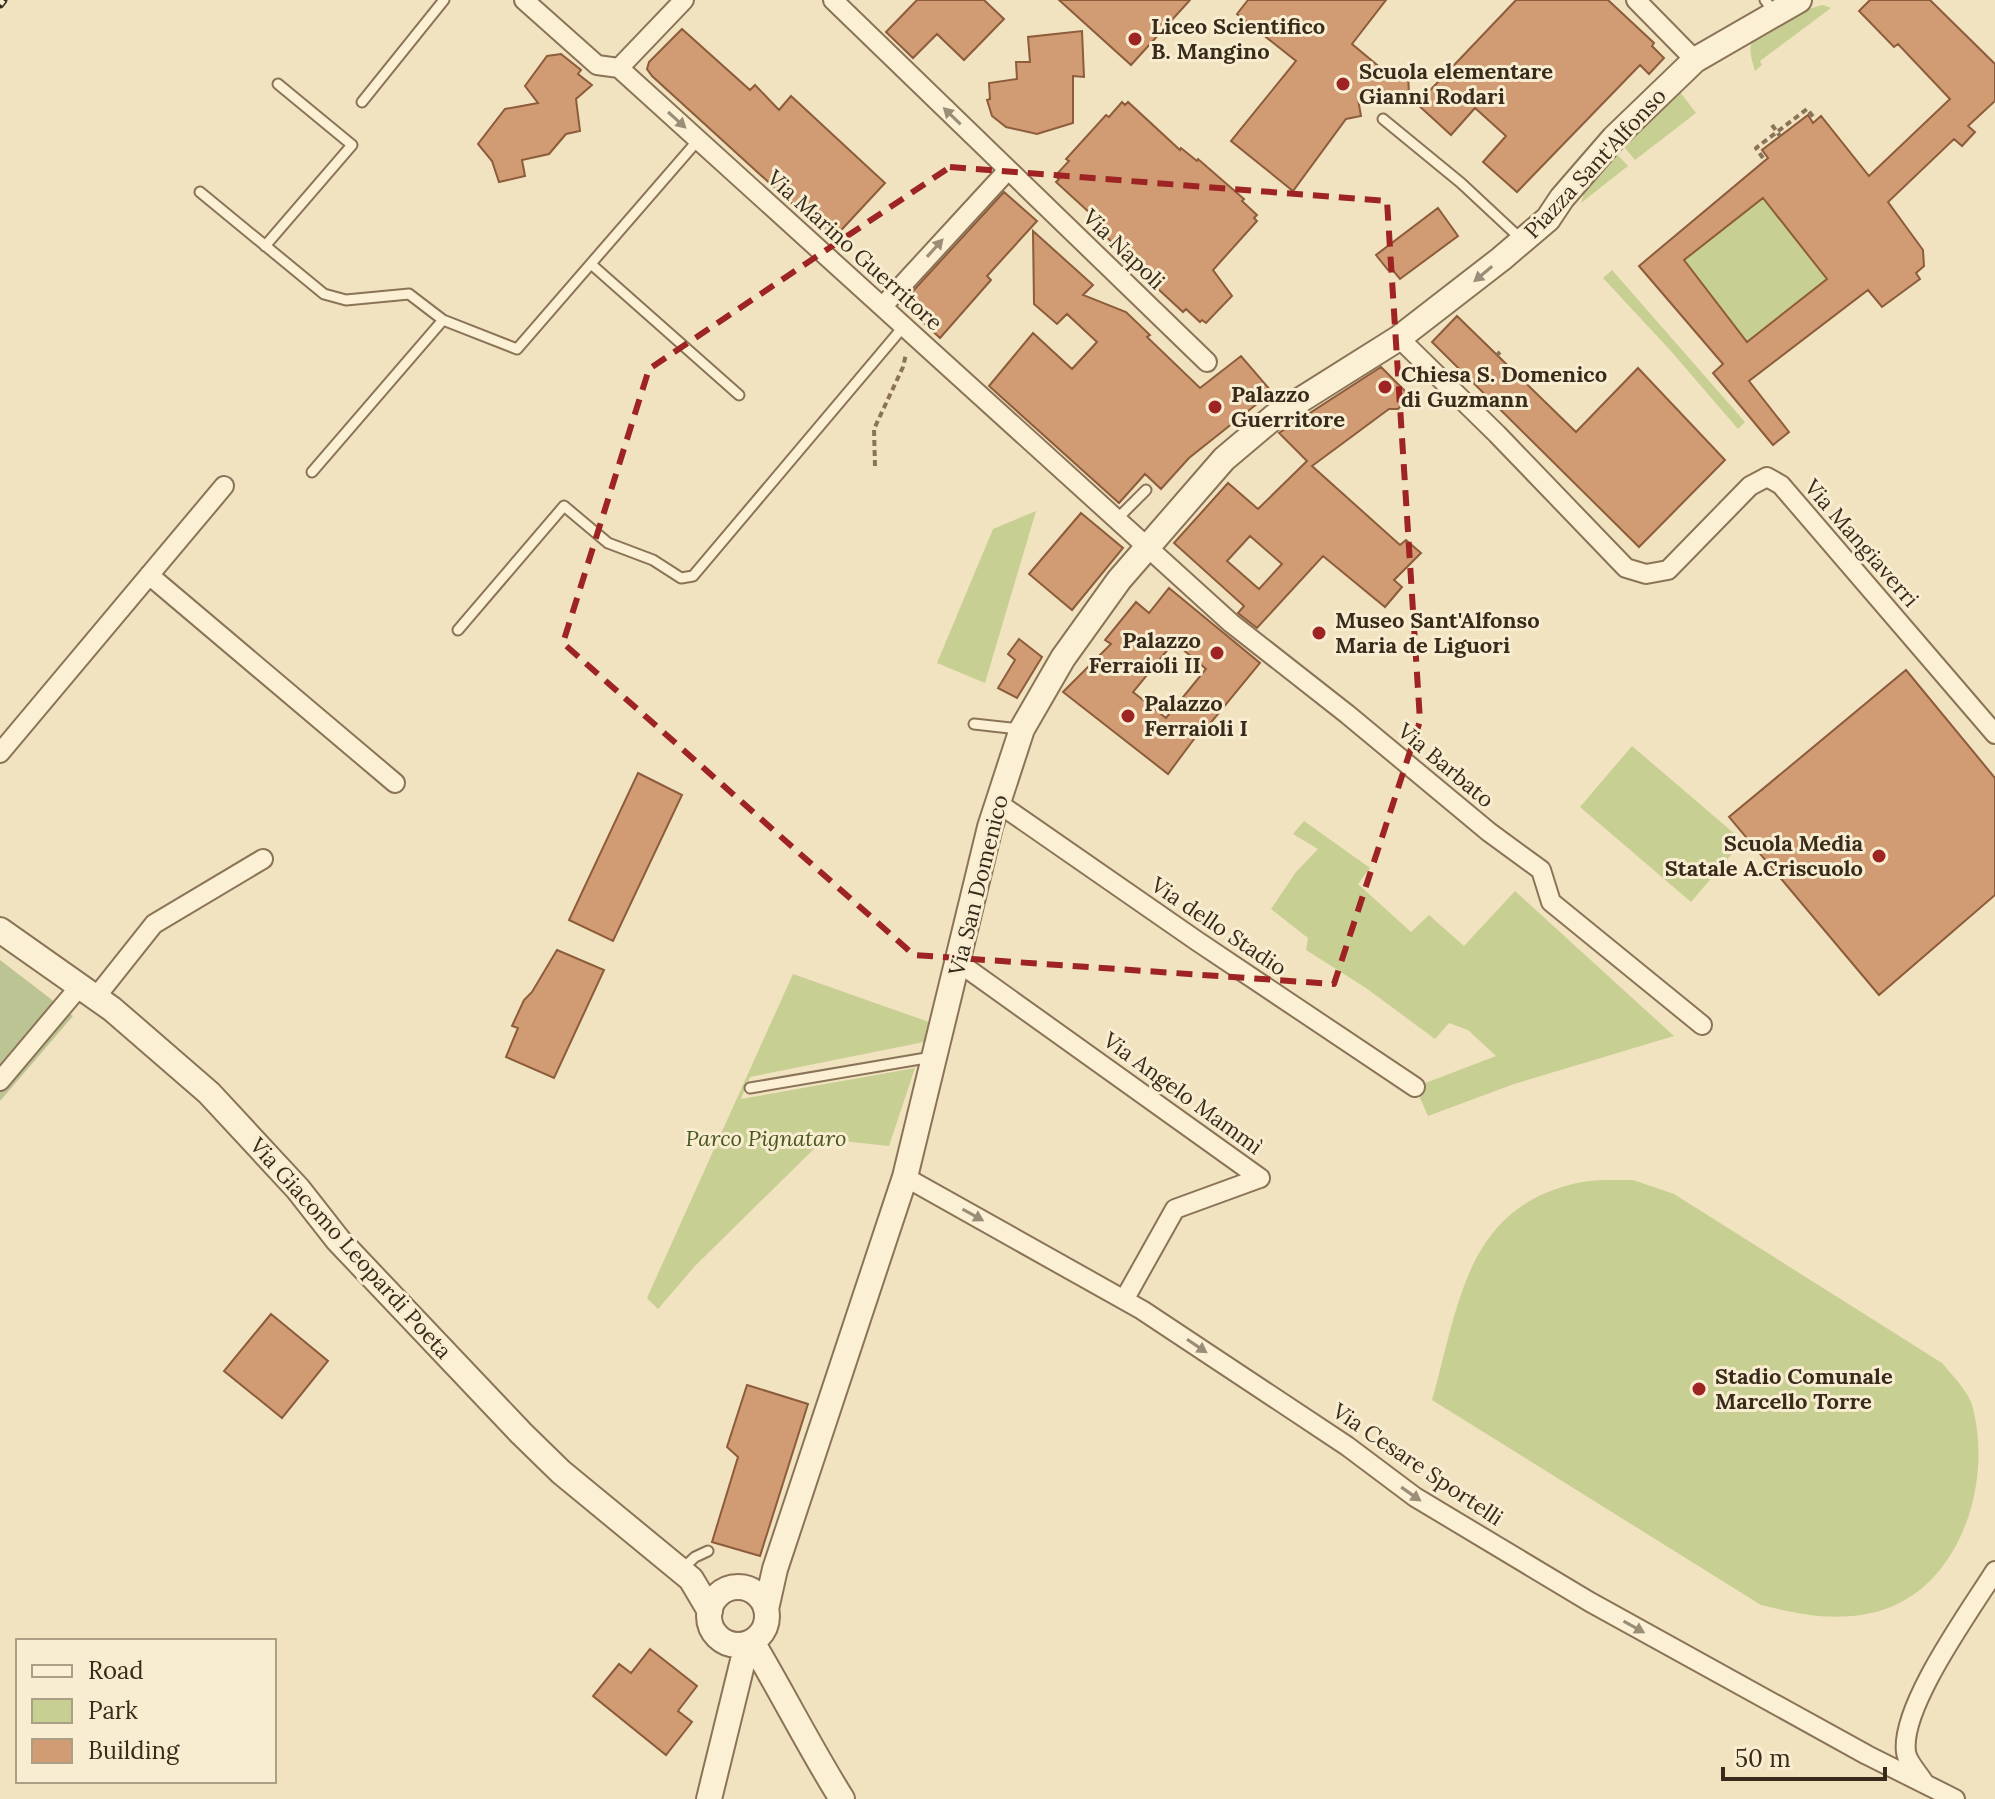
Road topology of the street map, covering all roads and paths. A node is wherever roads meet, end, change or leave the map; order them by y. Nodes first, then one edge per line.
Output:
1 (444, 0) edge
2 (524, 0) edge
3 (684, 0) edge
4 (833, 0) edge
5 (1636, 0) edge
6 (1799, 0) edge
7 (1770, 7) edge
8 (1695, 60) junction
9 (619, 68) junction
10 (278, 84) dead end
11 (362, 102) dead end
12 (1814, 118) dead end
13 (1383, 119) dead end
14 (1772, 125) dead end
15 (1778, 134) junction
16 (699, 139) junction
17 (1763, 158) dead end
18 (1008, 170) junction
19 (200, 192) dead end
20 (1522, 241) junction
21 (265, 246) junction
22 (591, 264) junction
23 (883, 306) junction
24 (443, 320) junction
25 (906, 335) junction
26 (1399, 338) junction
27 (1207, 362) dead end
28 (739, 395) dead end
29 (875, 466) dead end
30 (312, 472) dead end
31 (224, 486) dead end
32 (1146, 490) dead end
33 (1117, 519) junction
34 (1148, 548) junction
35 (149, 575) junction
36 (458, 630) dead end
37 (974, 724) dead end
38 (1022, 729) junction
39 (1995, 734) edge
40 (0, 753) edge
41 (395, 783) dead end
42 (998, 803) junction
43 (263, 859) dead end
44 (0, 930) edge
45 (958, 962) junction
46 (88, 991) junction
47 (1702, 1025) dead end
48 (932, 1057) junction
49 (0, 1081) edge
50 (1415, 1087) dead end
51 (750, 1088) dead end
52 (905, 1177) junction
53 (1124, 1300) junction
54 (708, 1551) dead end
55 (775, 1569) junction
56 (1995, 1571) edge
57 (686, 1574) junction
58 (738, 1590) junction
59 (710, 1611) junction
60 (751, 1633) junction
61 (1926, 1785) junction
62 (709, 1799) edge
63 (842, 1799) edge
64 (1955, 1799) edge

1 - 11 lane
2 - 9 street, Via Marino Guerritore
3 - 9 street
18 -> 4 street, Via Napoli
5 - 8 street
6 - 7 street, Piazza Sant'Alfonso
7 - 8 street, Piazza Sant'Alfonso
8 - 20 street, Piazza Sant'Alfonso
9 -> 16 street, Via Marino Guerritore
10 - 21 lane
12 - 15 path
13 - 20 lane
14 - 15 path
15 - 17 path
16 - 22 lane
16 - 23 street, Via Marino Guerritore
23 -> 18 street
18 - 27 street, Via Napoli
19 - 21 lane
20 -> 26 street, Piazza Sant'Alfonso
21 - 24 lane
22 - 24 lane
22 - 28 lane
23 - 25 street, Via Marino Guerritore
24 - 30 lane
25 - 29 path
25 - 33 street, Via Marino Guerritore
25 - 36 lane
26 - 34 street, Via San Domenico
26 - 39 street, Via Mangiaverri
31 - 35 street
32 - 33 lane
33 - 34 street, Via Marino Guerritore
34 - 38 street, Via San Domenico
34 - 47 street, Via Barbato
35 - 40 street
35 - 41 street
37 - 38 lane
38 - 42 street, Via San Domenico
42 - 45 street, Via San Domenico
42 - 50 street, Via dello Stadio
43 - 46 street
44 - 46 street, Via Giacomo Leopardi Poeta
45 - 48 street, Via San Domenico
45 - 53 street, Via Angelo Mammì
46 - 49 street
46 - 57 street, Via Giacomo Leopardi Poeta
48 - 51 lane
48 - 52 street, Via San Domenico
52 -> 53 street, Via Cesare Sportelli
52 - 55 street, Via San Domenico
53 -> 61 street, Via Cesare Sportelli
54 - 57 lane
55 - 58 street
55 - 60 street, Via San Domenico
56 - 61 street
57 - 58 street
57 - 59 street
58 - 59 street
58 - 60 street
59 - 60 street
60 - 62 street, Via San Domenico
60 - 63 street
61 - 64 street, Via Cesare Sportelli

